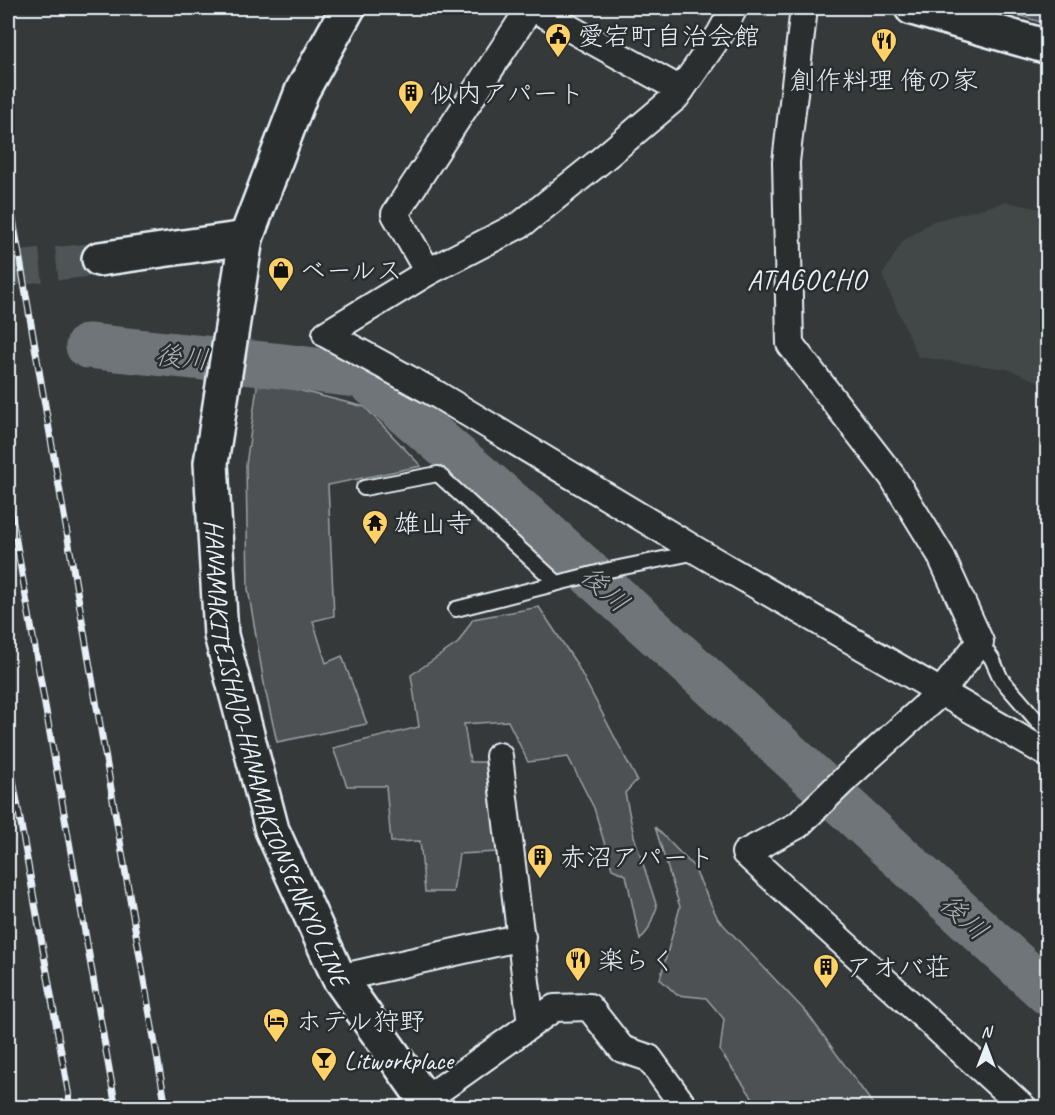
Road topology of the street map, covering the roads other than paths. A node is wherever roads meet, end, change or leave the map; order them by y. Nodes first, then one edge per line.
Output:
1 (348, 8) edge
2 (531, 8) edge
3 (734, 8) edge
4 (804, 8) edge
5 (912, 8) edge
6 (1047, 47) edge
7 (681, 90) junction
8 (246, 238) junction
9 (99, 259) tunnel mouth
10 (428, 272) junction
11 (364, 488) dead end
12 (699, 552) junction
13 (557, 583) junction
14 (456, 609) dead end
15 (980, 642) junction
16 (940, 693) junction
17 (1047, 748) edge
18 (499, 756) dead end
19 (522, 937) junction
20 (339, 978) junction
21 (531, 1024) junction
22 (419, 1106) edge
23 (685, 1107) edge
24 (1024, 1107) edge

1 - 8 street
2 - 7 street
2 - 10 street
3 - 7 street
4 - 15 street
5 - 6 street
7 - 10 street
8 - 9 street
8 - 20 street, HANAMAKITEISHAJO-HANAMAKIONSENKYO LINE
10 - 12 street
11 - 13 lane
12 - 13 lane
12 - 16 street
13 - 14 lane
15 - 16 street
15 - 17 lane
16 - 17 street
16 - 24 street
18 - 19 street
19 - 20 street
19 - 21 street
20 - 22 street, HANAMAKITEISHAJO-HANAMAKIONSENKYO LINE
21 - 22 street
21 - 23 street

